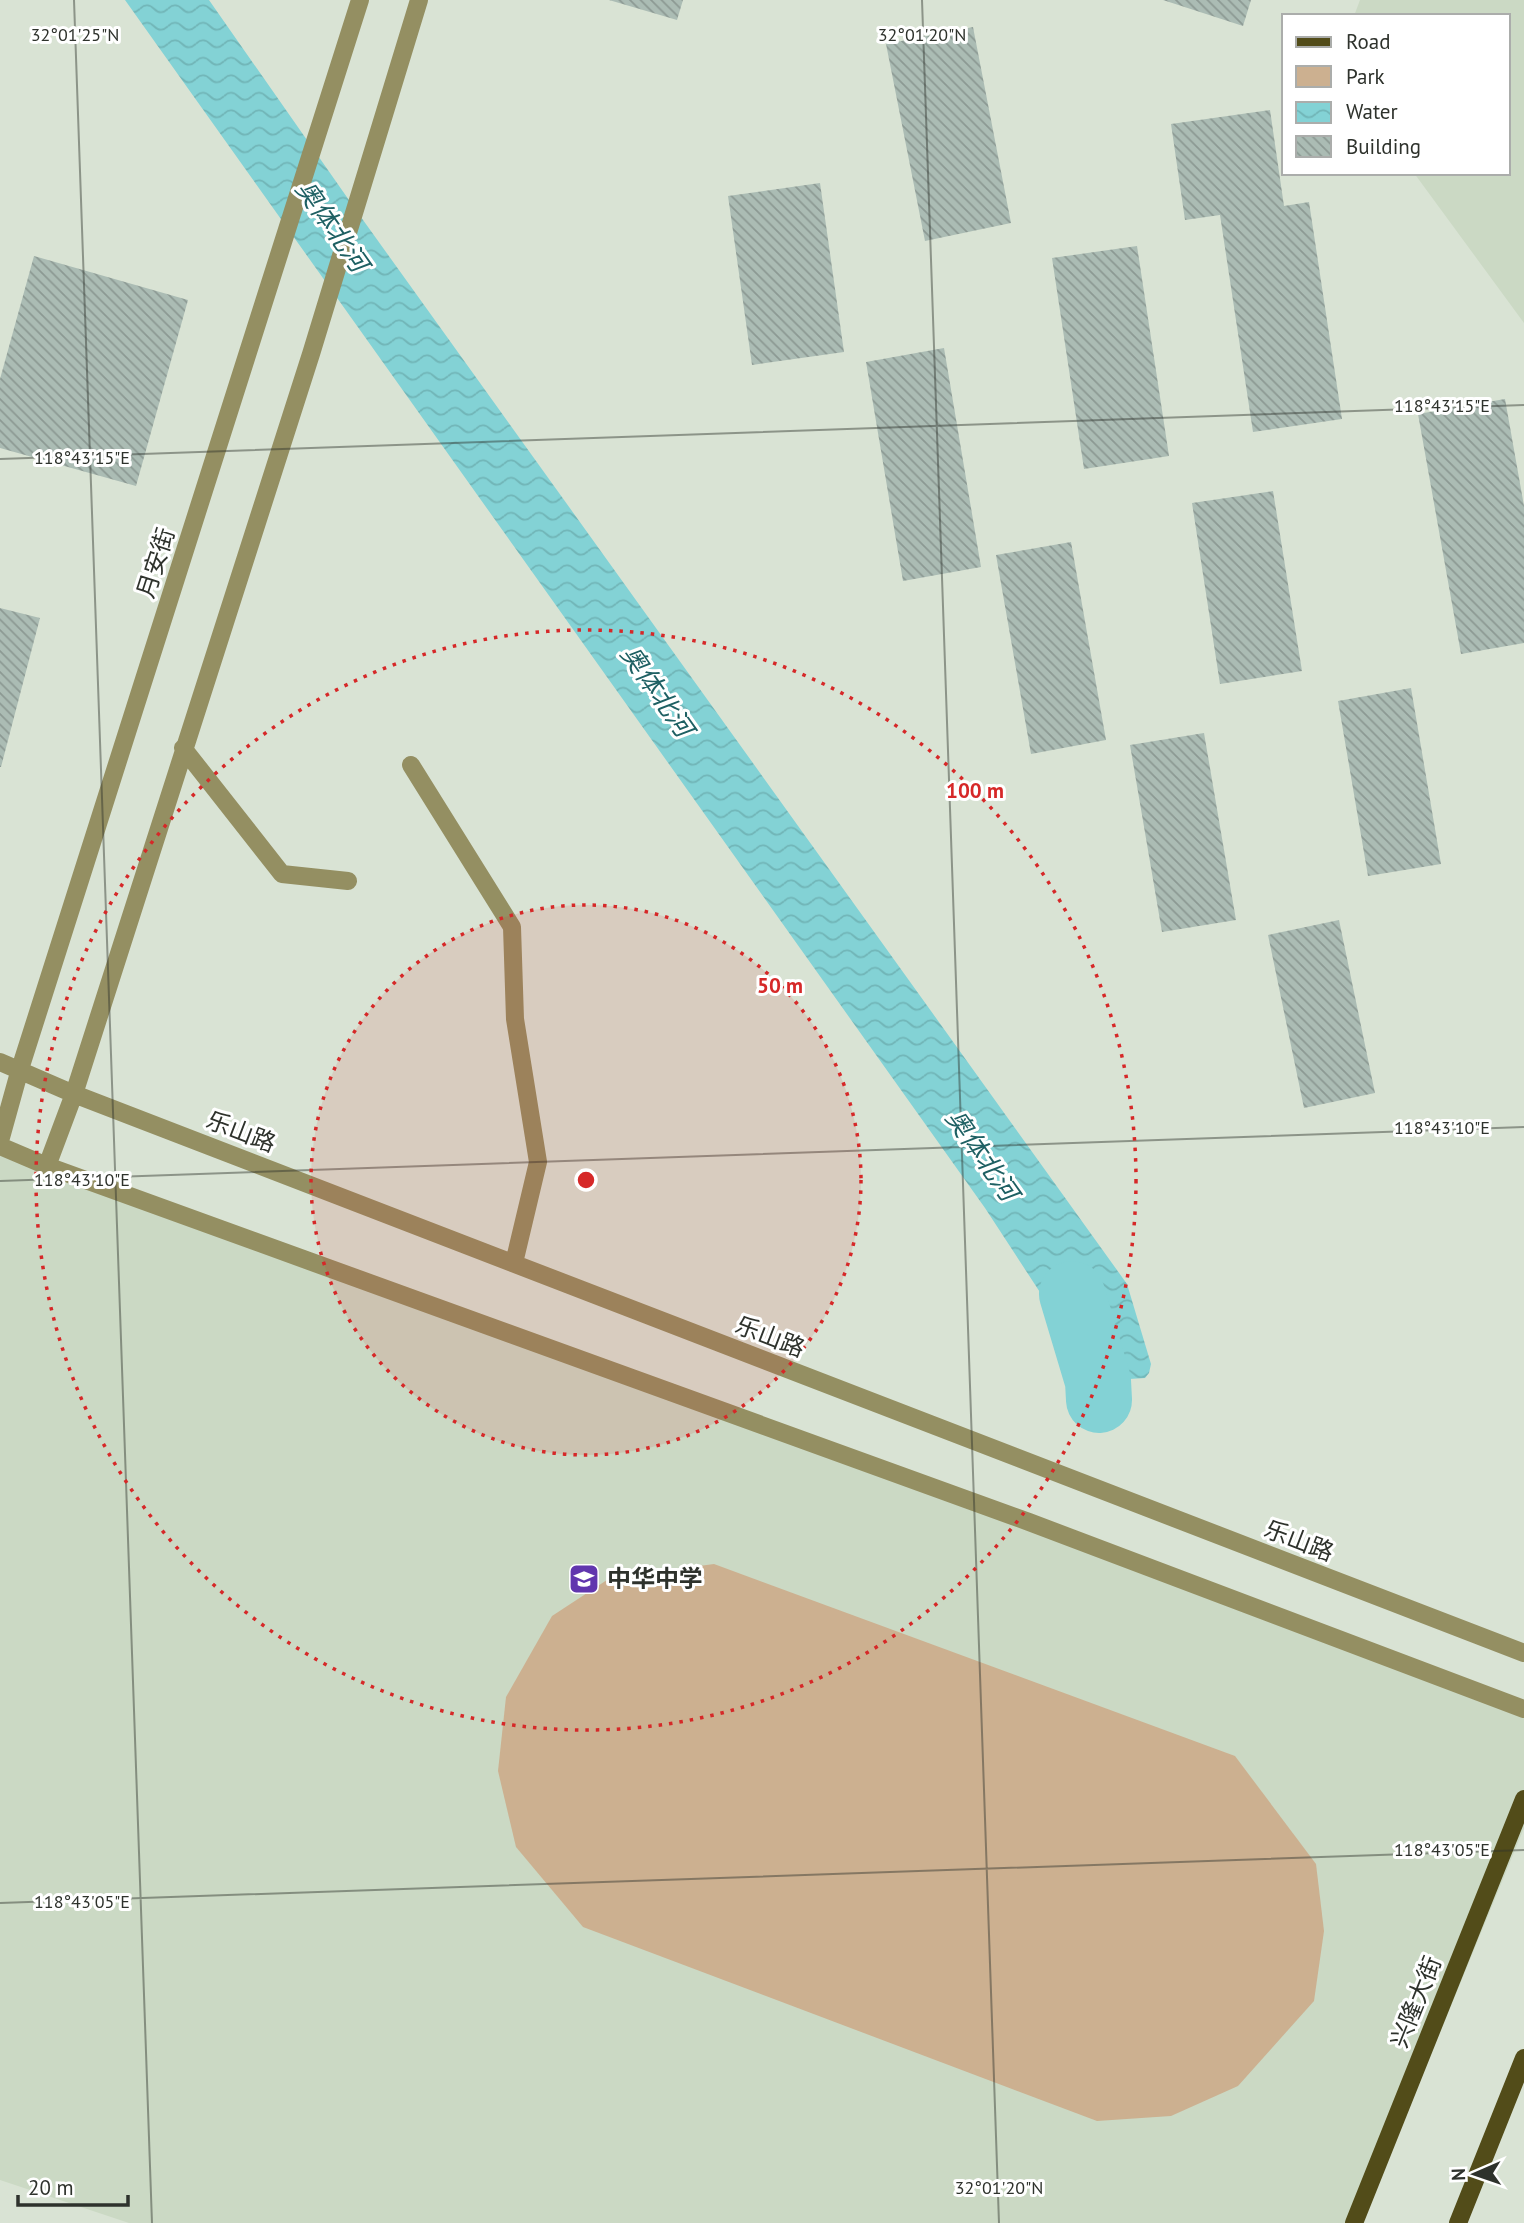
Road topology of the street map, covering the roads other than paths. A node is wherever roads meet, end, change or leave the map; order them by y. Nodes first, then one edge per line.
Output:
1 (360, 0) edge
2 (419, 0) edge
3 (183, 748) junction
4 (411, 765) dead end
5 (348, 881) dead end
6 (0, 1062) edge
7 (20, 1069) junction
8 (74, 1094) junction
9 (0, 1144) edge
10 (47, 1166) junction
11 (514, 1263) junction
12 (1524, 1653) edge
13 (1524, 1709) edge
14 (1524, 1799) edge
15 (1524, 2059) edge
16 (1354, 2223) edge
17 (1458, 2223) edge

1 - 7 street, 月安街
2 - 3 street
3 - 5 street
3 - 8 street
4 - 11 street
6 - 7 street, 乐山路
7 - 8 street, 乐山路
7 - 9 street, 月安街
8 - 10 street
8 - 11 street, 乐山路
9 - 10 street
10 - 13 street
11 - 12 street, 乐山路
14 - 16 main road, 兴隆大街
15 - 17 main road

